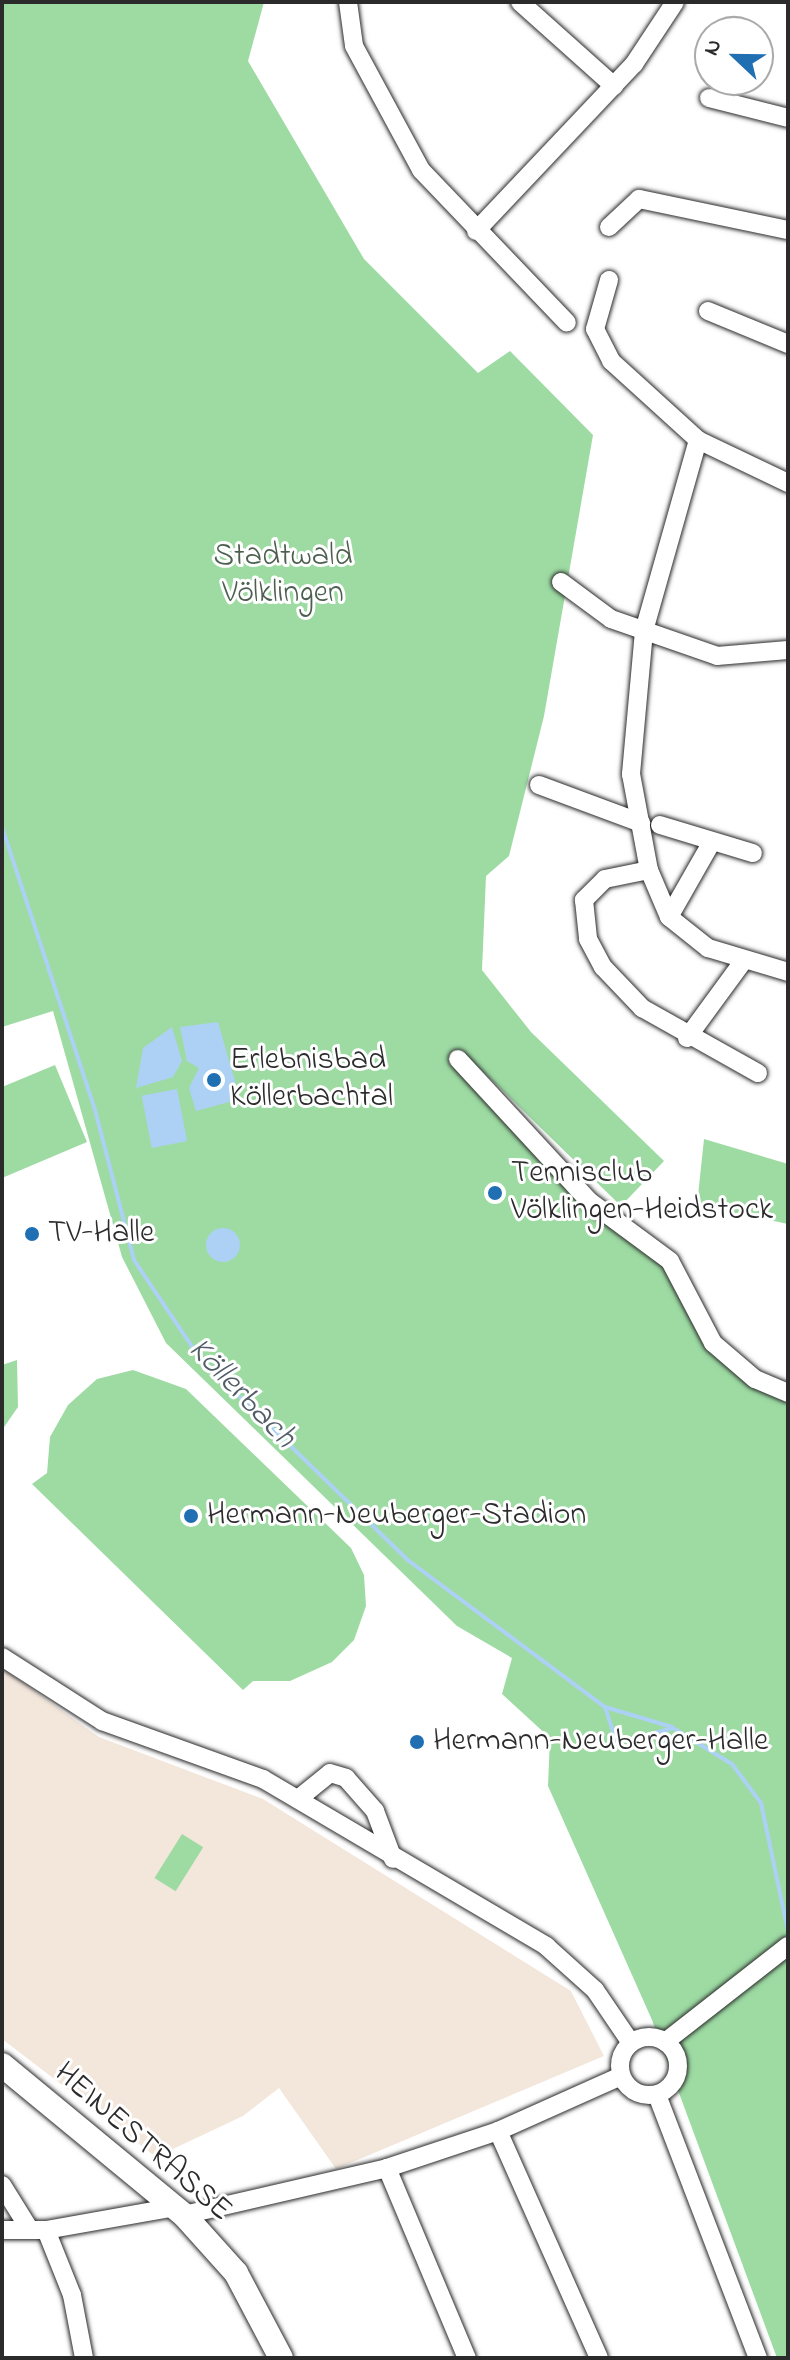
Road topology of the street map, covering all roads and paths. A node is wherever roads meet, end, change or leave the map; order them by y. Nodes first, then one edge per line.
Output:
1 (348, 2) edge
2 (520, 2) edge
3 (675, 2) edge
4 (614, 86) junction
5 (709, 98) dead end
6 (788, 118) edge
7 (609, 227) dead end
8 (788, 230) edge
9 (476, 231) junction
10 (609, 280) dead end
11 (708, 311) dead end
12 (567, 323) dead end
13 (788, 344) edge
14 (698, 440) junction
15 (788, 483) edge
16 (561, 582) dead end
17 (644, 631) junction
18 (788, 650) edge
19 (539, 785) dead end
20 (651, 824) junction
21 (710, 845) junction
22 (753, 853) dead end
23 (649, 870) junction
24 (669, 917) junction
25 (744, 960) junction
26 (788, 972) edge
27 (687, 1038) junction
28 (458, 1059) dead end
29 (758, 1073) dead end
30 (788, 1393) edge
31 (2, 1657) edge
32 (298, 1799) junction
33 (393, 1859) junction
34 (788, 1946) edge
35 (665, 2042) junction
36 (631, 2043) junction
37 (2, 2065) edge
38 (621, 2076) junction
39 (657, 2095) junction
40 (498, 2131) junction
41 (111, 2150) junction
42 (387, 2168) junction
43 (2, 2185) edge
44 (215, 2208) junction
45 (180, 2211) junction
46 (2, 2230) edge
47 (38, 2230) junction
48 (84, 2358) edge
49 (281, 2358) edge
50 (467, 2358) edge
51 (599, 2358) edge
52 (758, 2358) edge

1 - 9 street
2 - 4 street
3 - 4 street
4 - 9 street
5 - 6 street
7 - 8 street
9 - 12 street
10 - 14 street
11 - 13 street
14 - 15 street
14 - 17 street
16 - 17 street
17 - 18 street
17 - 20 street
19 - 20 street
20 - 21 street
20 - 23 street
21 - 22 street
21 - 24 street
23 - 24 street
23 - 27 street
24 - 25 street
25 - 26 street
25 - 27 street
27 - 29 street
28 - 30 street
31 - 32 street
32 - 33 street
32 - 33 street
33 - 36 street
34 - 35 street
35 - 36 street
35 - 39 street
36 - 38 street
37 - 41 main road, HEINESTRASSE
38 - 39 street
38 - 40 street
39 - 52 street
40 - 42 street
40 - 51 street
41 - 44 street
41 - 45 main road, HEINESTRASSE
42 - 44 street
42 - 50 street
43 - 47 street
44 - 45 street
45 - 47 street
45 - 49 main road, HEINESTRASSE
46 - 47 street
47 - 48 street

